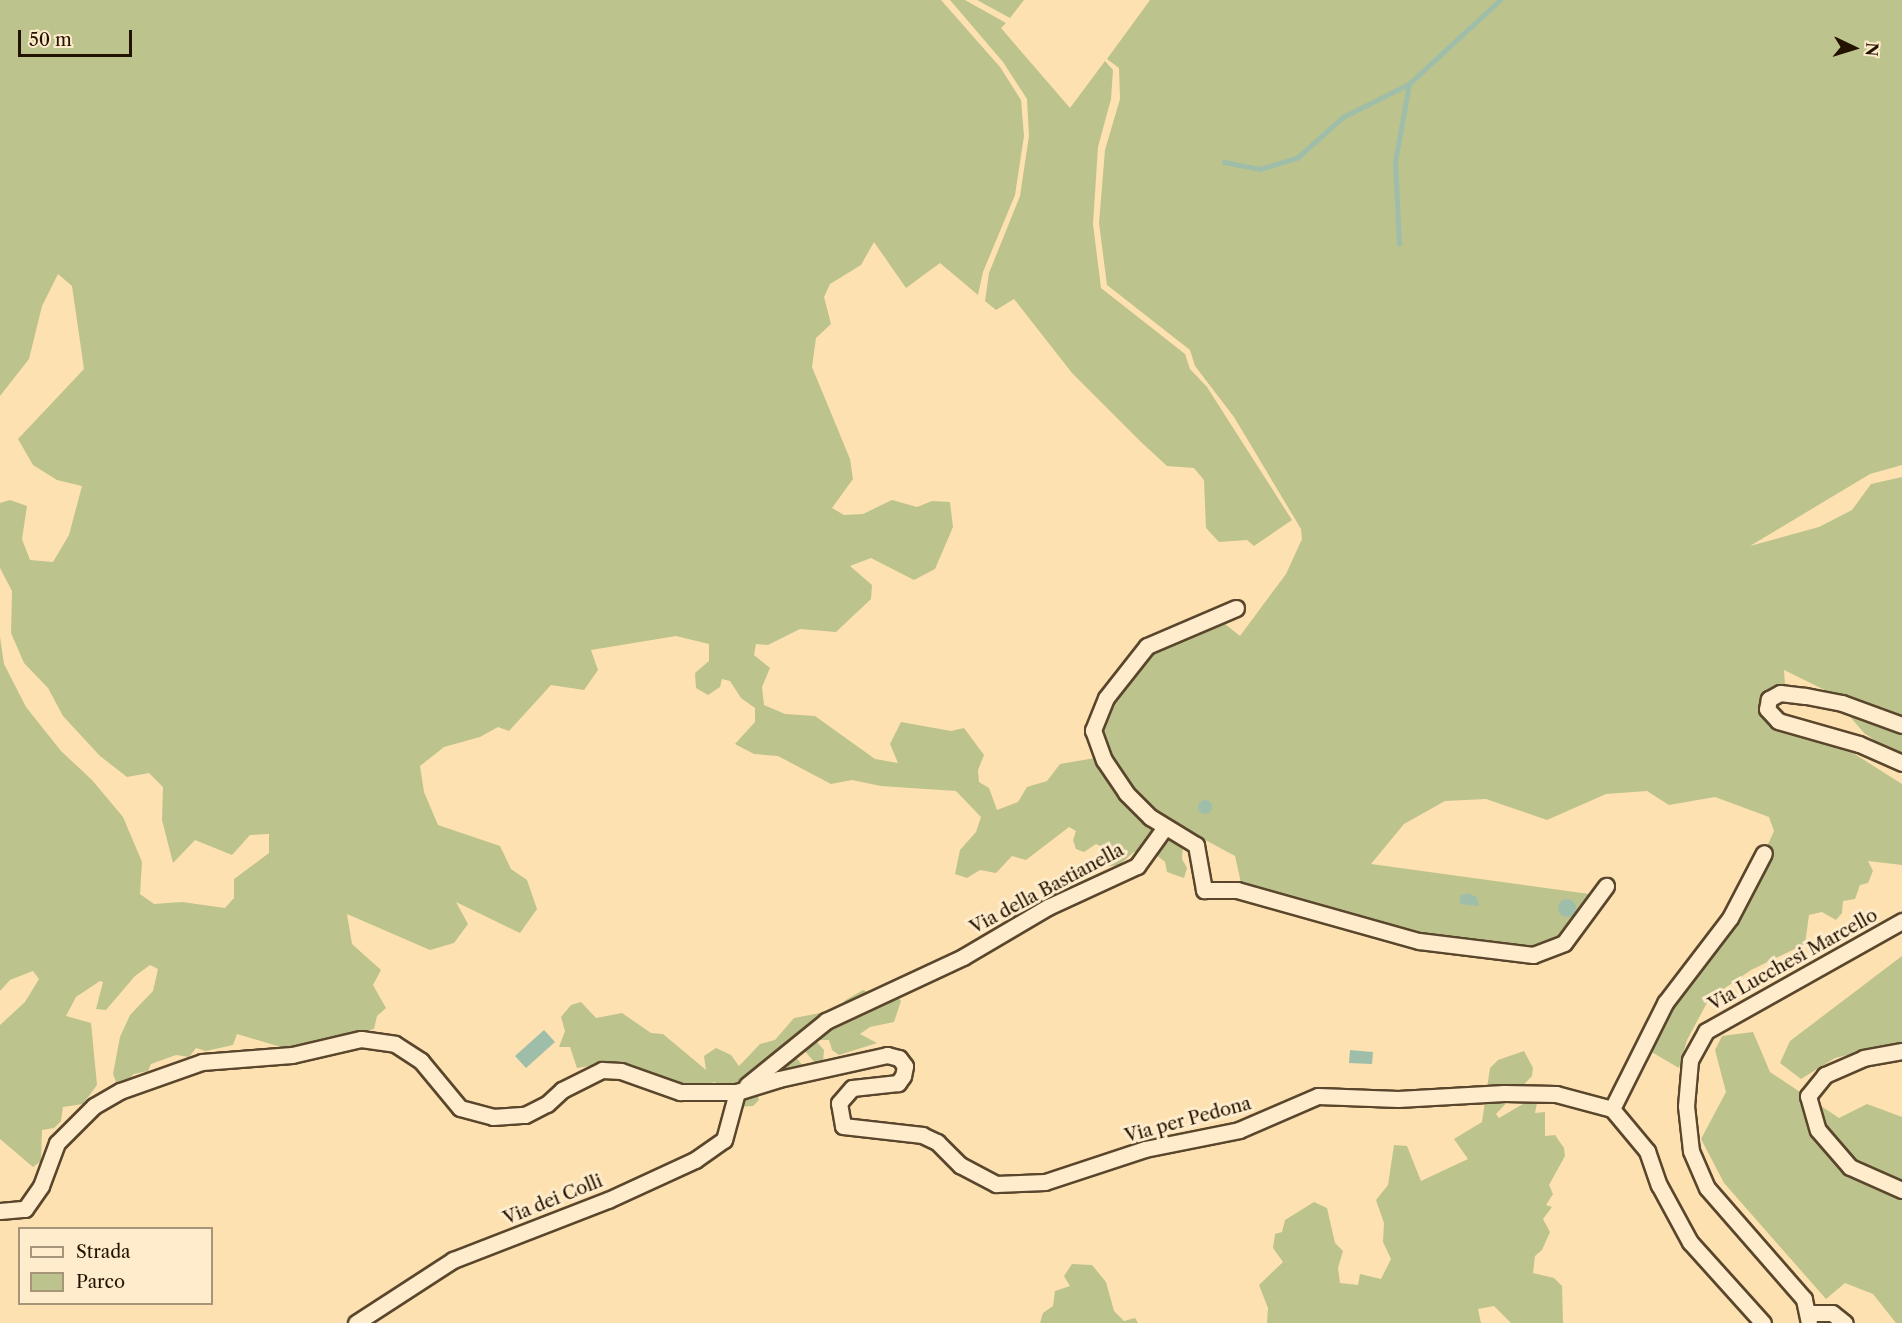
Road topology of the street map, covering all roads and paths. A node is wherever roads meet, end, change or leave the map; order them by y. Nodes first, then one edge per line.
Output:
1 (1236, 608) dead end
2 (1902, 725) edge
3 (1902, 763) edge
4 (1165, 828) junction
5 (1764, 853) dead end
6 (1606, 886) dead end
7 (1902, 921) edge
8 (1902, 1051) edge
9 (737, 1092) junction
10 (1612, 1109) junction
11 (1902, 1190) edge
12 (0, 1211) edge
13 (1809, 1318) edge
14 (356, 1323) edge
15 (1763, 1323) edge
16 (1845, 1323) edge

1 - 4 street
2 - 3 street
4 - 6 street
4 - 9 street, Via della Bastianella
5 - 10 street
7 - 13 street, Via Lucchesi Marcello
8 - 11 street
9 - 10 street, Via per Pedona
9 - 12 street
9 - 14 street, Via dei Colli
10 - 15 street
13 - 16 street

